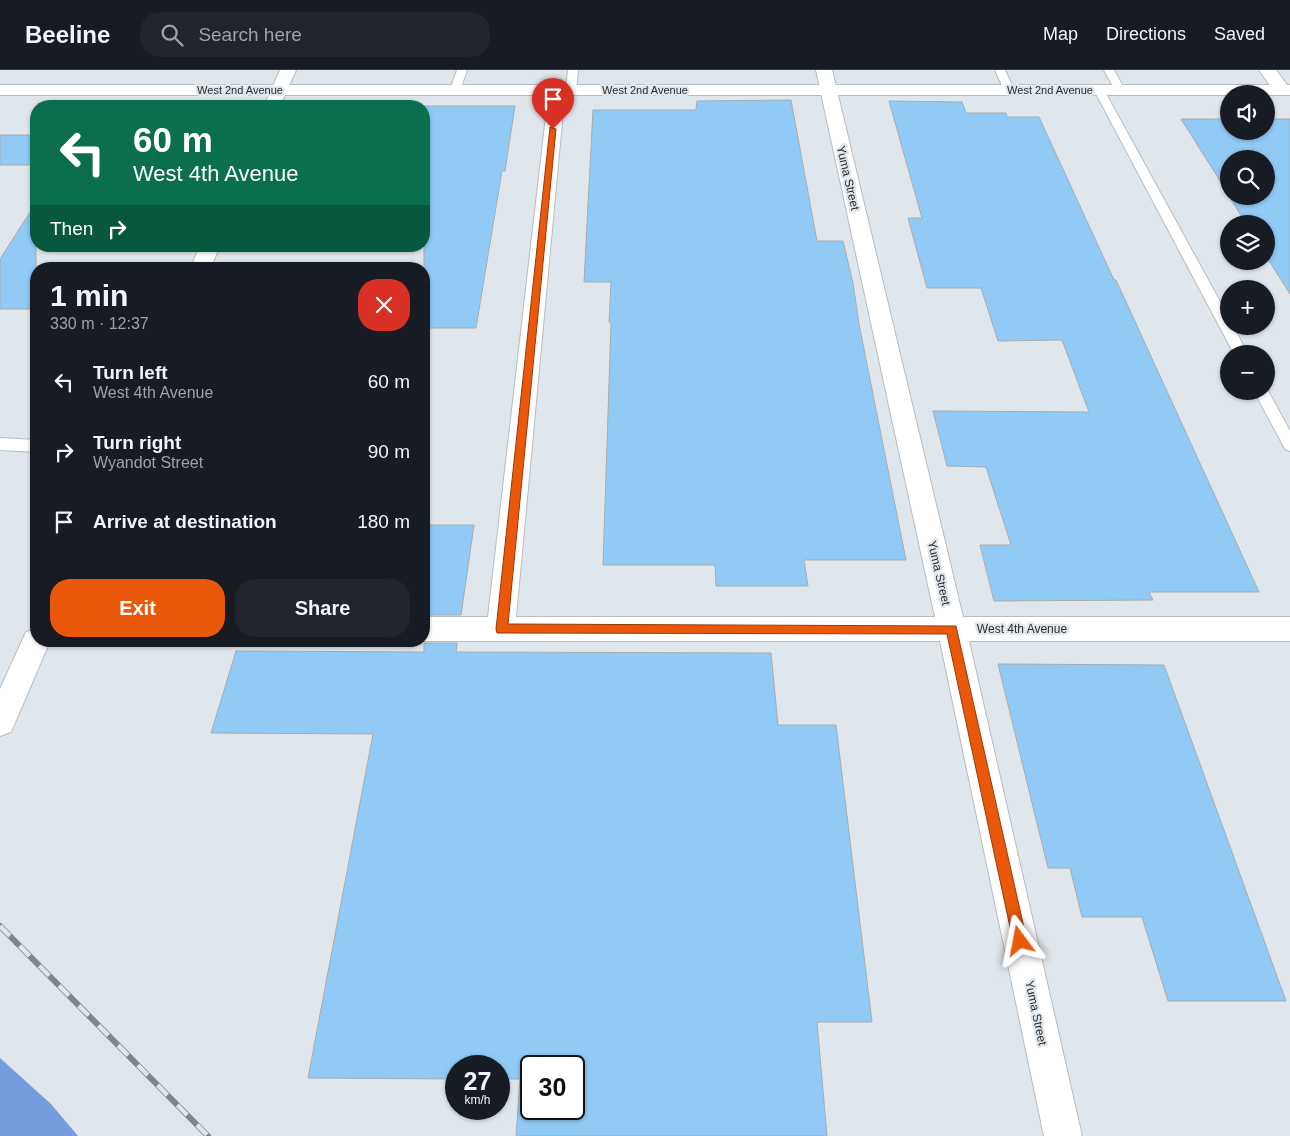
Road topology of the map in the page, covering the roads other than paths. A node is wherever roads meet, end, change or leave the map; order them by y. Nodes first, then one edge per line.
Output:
1 (288, 70) edge
2 (462, 70) edge
3 (573, 70) edge
4 (1000, 70) edge
5 (1109, 70) edge
6 (1267, 70) edge
7 (826, 80) edge
8 (0, 90) edge
9 (279, 90) junction
10 (455, 90) junction
11 (564, 90) junction
12 (1009, 90) junction
13 (1099, 90) junction
14 (1120, 90) junction
15 (1286, 90) edge
16 (275, 100) edge
17 (1236, 345) edge
18 (1266, 400) edge
19 (0, 444) edge
20 (1290, 445) edge
21 (30, 446) edge
22 (430, 629) edge
23 (501, 629) junction
24 (952, 629) junction
25 (1290, 629) edge
26 (33, 647) edge
27 (0, 722) edge
28 (1063, 1136) edge

1 - 9 street
2 - 10 lane
3 - 11 lane
4 - 12 lane
5 - 14 lane
6 - 15 street
7 - 11 street, West 2nd Avenue
7 - 12 street, West 2nd Avenue
7 - 24 street, Yuma Street
8 - 9 street, West 2nd Avenue
9 - 10 street, West 2nd Avenue
9 - 16 street
10 - 11 street, West 2nd Avenue
11 - 23 street
12 - 13 street, West 2nd Avenue
13 - 14 street, West 2nd Avenue
13 - 17 lane
14 - 15 street, West 2nd Avenue
18 - 20 lane
19 - 21 lane
22 - 23 street, West 4th Avenue
23 - 24 street, West 4th Avenue
24 - 25 street, West 4th Avenue
24 - 28 street, Yuma Street
26 - 27 street

